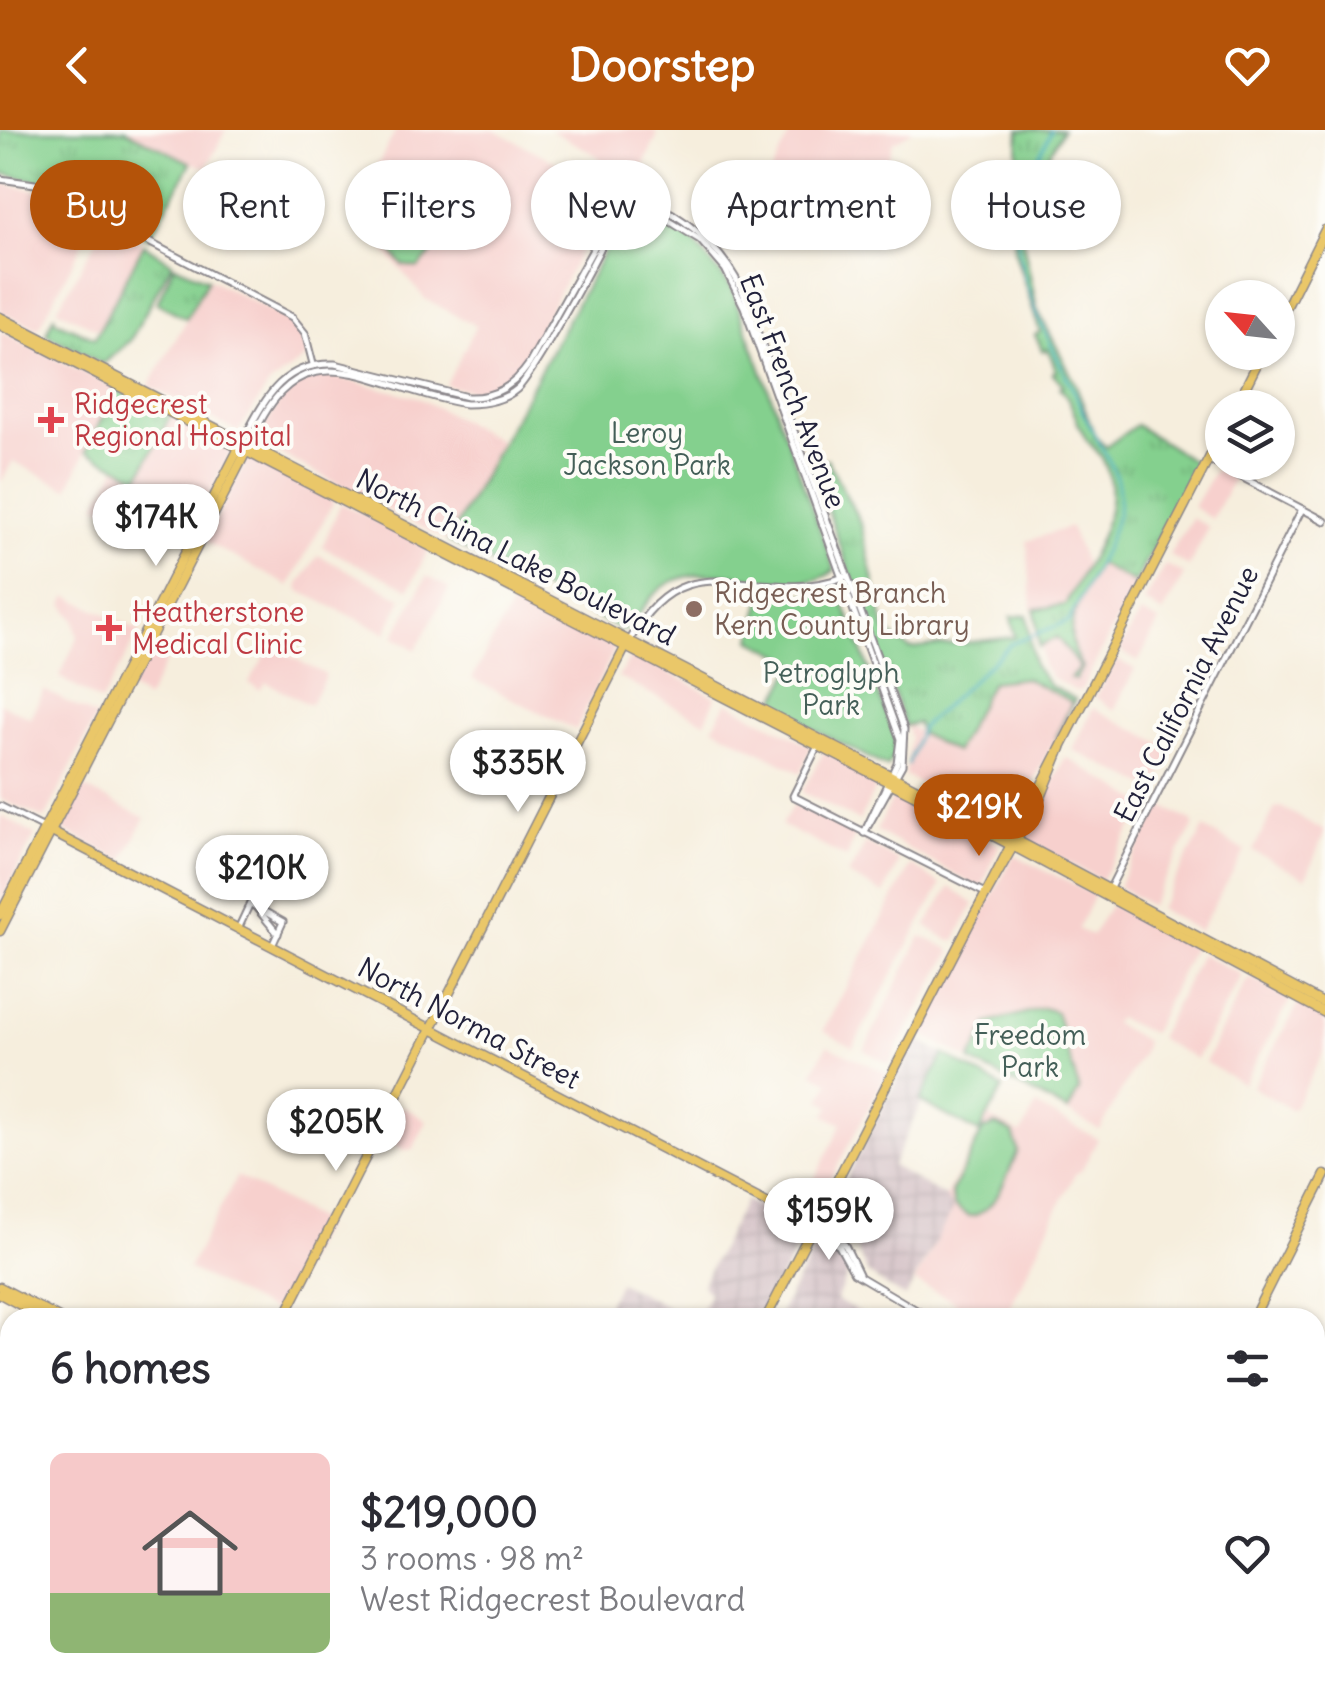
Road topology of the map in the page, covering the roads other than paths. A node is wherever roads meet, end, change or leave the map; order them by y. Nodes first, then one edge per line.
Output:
1 (0, 179) edge
2 (671, 216) edge
3 (1325, 230) edge
4 (593, 250) edge
5 (595, 250) edge
6 (708, 250) edge
7 (710, 250) edge
8 (737, 278) junction
9 (1295, 290) edge
10 (0, 321) edge
11 (313, 364) junction
12 (103, 378) junction
13 (132, 384) junction
14 (245, 445) junction
15 (1205, 479) edge
16 (1247, 480) edge
17 (1302, 509) junction
18 (1325, 521) edge
19 (844, 577) junction
20 (524, 593) junction
21 (554, 602) junction
22 (628, 643) junction
23 (818, 746) junction
24 (853, 756) junction
25 (891, 780) junction
26 (69, 787) junction
27 (920, 798) junction
28 (948, 805) junction
29 (0, 806) edge
30 (48, 829) junction
31 (864, 833) junction
32 (1013, 842) junction
33 (261, 880) dead end
34 (984, 892) junction
35 (1107, 893) junction
36 (981, 902) junction
37 (252, 904) junction
38 (0, 915) edge
39 (238, 929) junction
40 (0, 931) edge
41 (278, 934) junction
42 (272, 946) junction
43 (1325, 1004) edge
44 (1325, 1013) edge
45 (430, 1028) junction
46 (1325, 1176) edge
47 (811, 1226) junction
48 (0, 1291) edge
49 (28, 1308) edge
50 (37, 1308) edge
51 (289, 1308) edge
52 (771, 1308) edge
53 (914, 1308) edge
54 (1258, 1308) edge

1 - 11 street
2 - 8 street, East French Avenue
3 - 9 main road
4 - 11 street
5 - 14 street
6 - 19 street, East French Avenue
7 - 8 street
8 - 19 street, East French Avenue
10 - 12 main road, North China Lake Boulevard
10 - 13 main road, North China Lake Boulevard
11 - 14 street
12 - 13 main road
12 - 14 main road, North China Lake Boulevard
13 - 14 main road, North China Lake Boulevard
14 - 20 main road, North China Lake Boulevard
14 - 21 main road, North China Lake Boulevard
14 - 26 main road
14 - 26 main road
15 - 32 main road
16 - 17 street
17 - 18 street
17 - 35 street, East California Avenue
19 - 22 street
19 - 25 street, East French Avenue
20 - 21 main road
20 - 22 main road, North China Lake Boulevard
21 - 22 main road, North China Lake Boulevard
22 - 23 main road, North China Lake Boulevard
22 - 24 main road, North China Lake Boulevard
22 - 45 main road
23 - 24 main road
23 - 25 main road, North China Lake Boulevard
23 - 31 street
24 - 25 main road, North China Lake Boulevard
25 - 27 main road, North China Lake Boulevard
25 - 28 main road, North China Lake Boulevard
25 - 31 street, East French Avenue
26 - 30 main road
27 - 28 main road
27 - 32 main road, North China Lake Boulevard
28 - 32 main road, North China Lake Boulevard
29 - 30 street, North Norma Street
30 - 38 main road
30 - 39 main road, North Norma Street
30 - 40 main road
31 - 34 street
32 - 34 main road
32 - 35 main road
32 - 36 main road
33 - 37 street
34 - 36 main road
35 - 43 main road
35 - 44 main road
36 - 47 main road
37 - 39 street
37 - 41 street
37 - 41 street
39 - 42 main road, North Norma Street
41 - 42 street
42 - 45 main road, North Norma Street
45 - 47 main road, North Norma Street
45 - 51 main road
46 - 54 main road
47 - 52 main road
47 - 53 street
48 - 49 main road
48 - 50 main road

